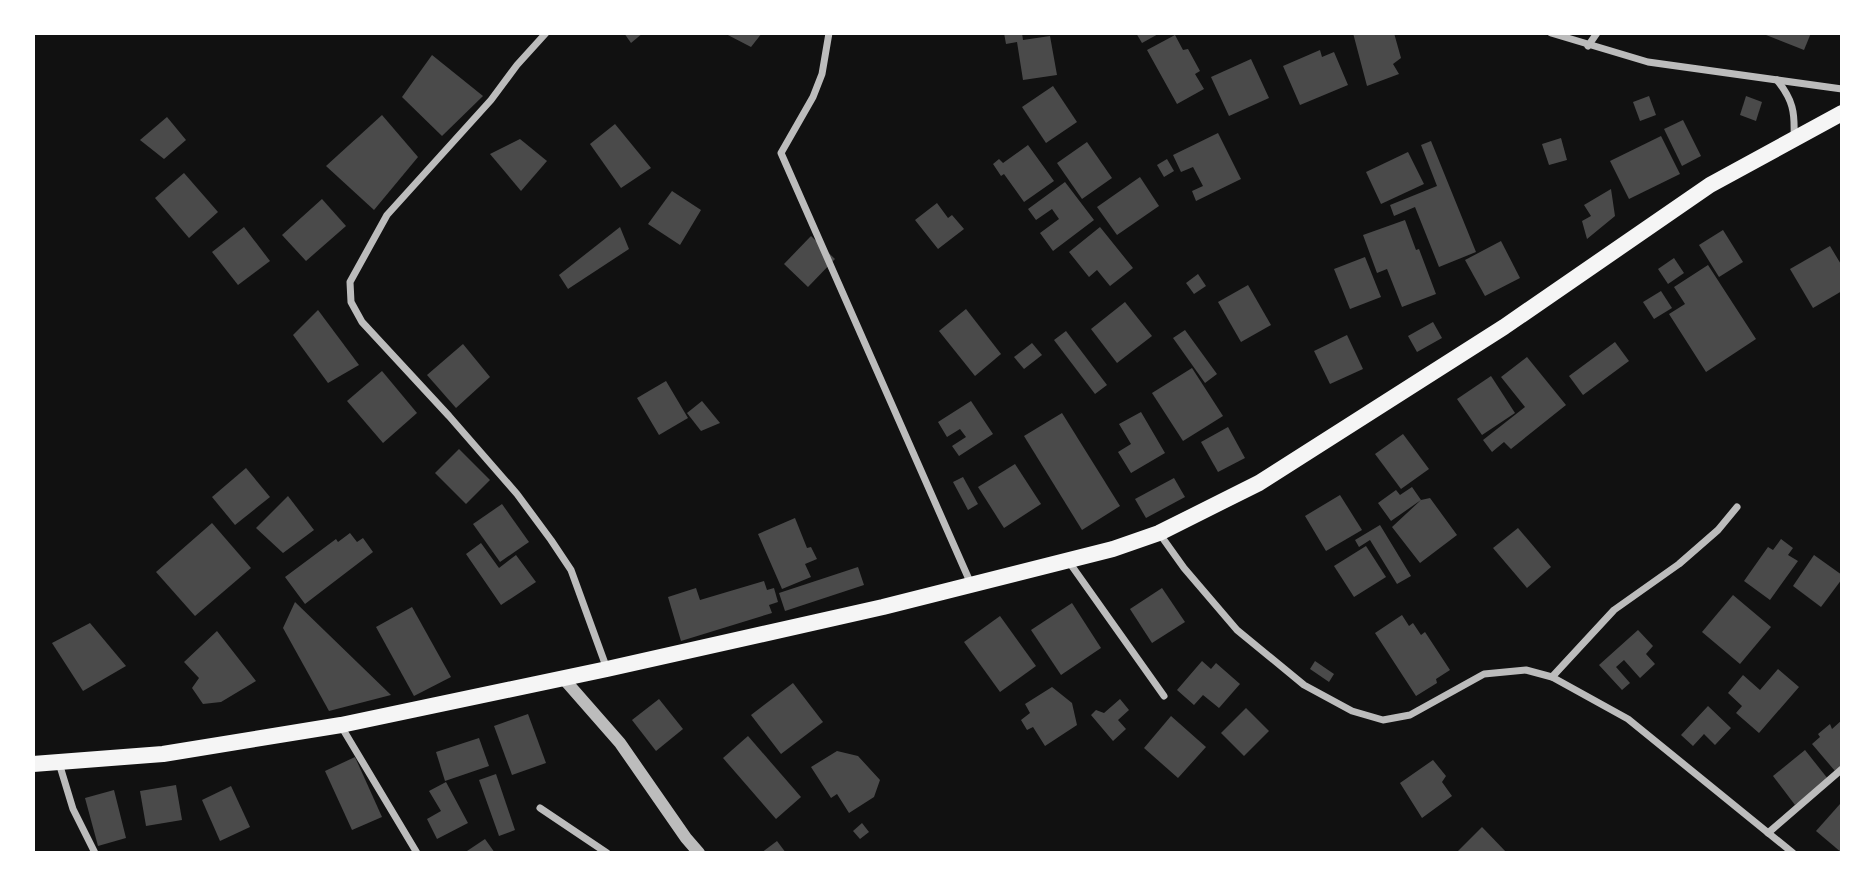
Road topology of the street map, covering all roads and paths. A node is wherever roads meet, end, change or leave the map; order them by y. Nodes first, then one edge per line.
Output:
1 (546, 33) edge
2 (829, 33) edge
3 (1551, 33) edge
4 (1597, 33) edge
5 (1588, 46) junction
6 (1777, 80) junction
7 (1842, 89) edge
8 (1842, 113) edge
9 (1794, 138) junction
10 (1737, 507) dead end
11 (1158, 533) junction
12 (1069, 562) junction
13 (972, 586) junction
14 (607, 669) junction
15 (1552, 677) junction
16 (563, 678) junction
17 (1164, 696) dead end
18 (341, 725) junction
19 (59, 762) junction
20 (33, 764) edge
21 (1842, 769) edge
22 (540, 808) dead end
23 (1768, 833) junction
24 (95, 853) edge
25 (417, 853) edge
26 (607, 853) edge
27 (699, 853) edge
28 (1793, 853) edge

1 - 14 street
2 - 13 street
3 - 5 street
4 - 5 street
5 - 6 street
6 - 7 street
6 - 9 street
8 - 9 highway
9 - 11 highway
10 - 15 street
11 - 12 highway
11 - 15 street
12 - 13 highway
12 - 17 street
13 - 14 highway
14 - 16 highway
15 - 23 street
16 - 18 highway
16 - 27 street
18 - 19 highway
18 - 25 street
19 - 20 highway
19 - 24 street
21 - 23 street
22 - 26 street
23 - 28 street

